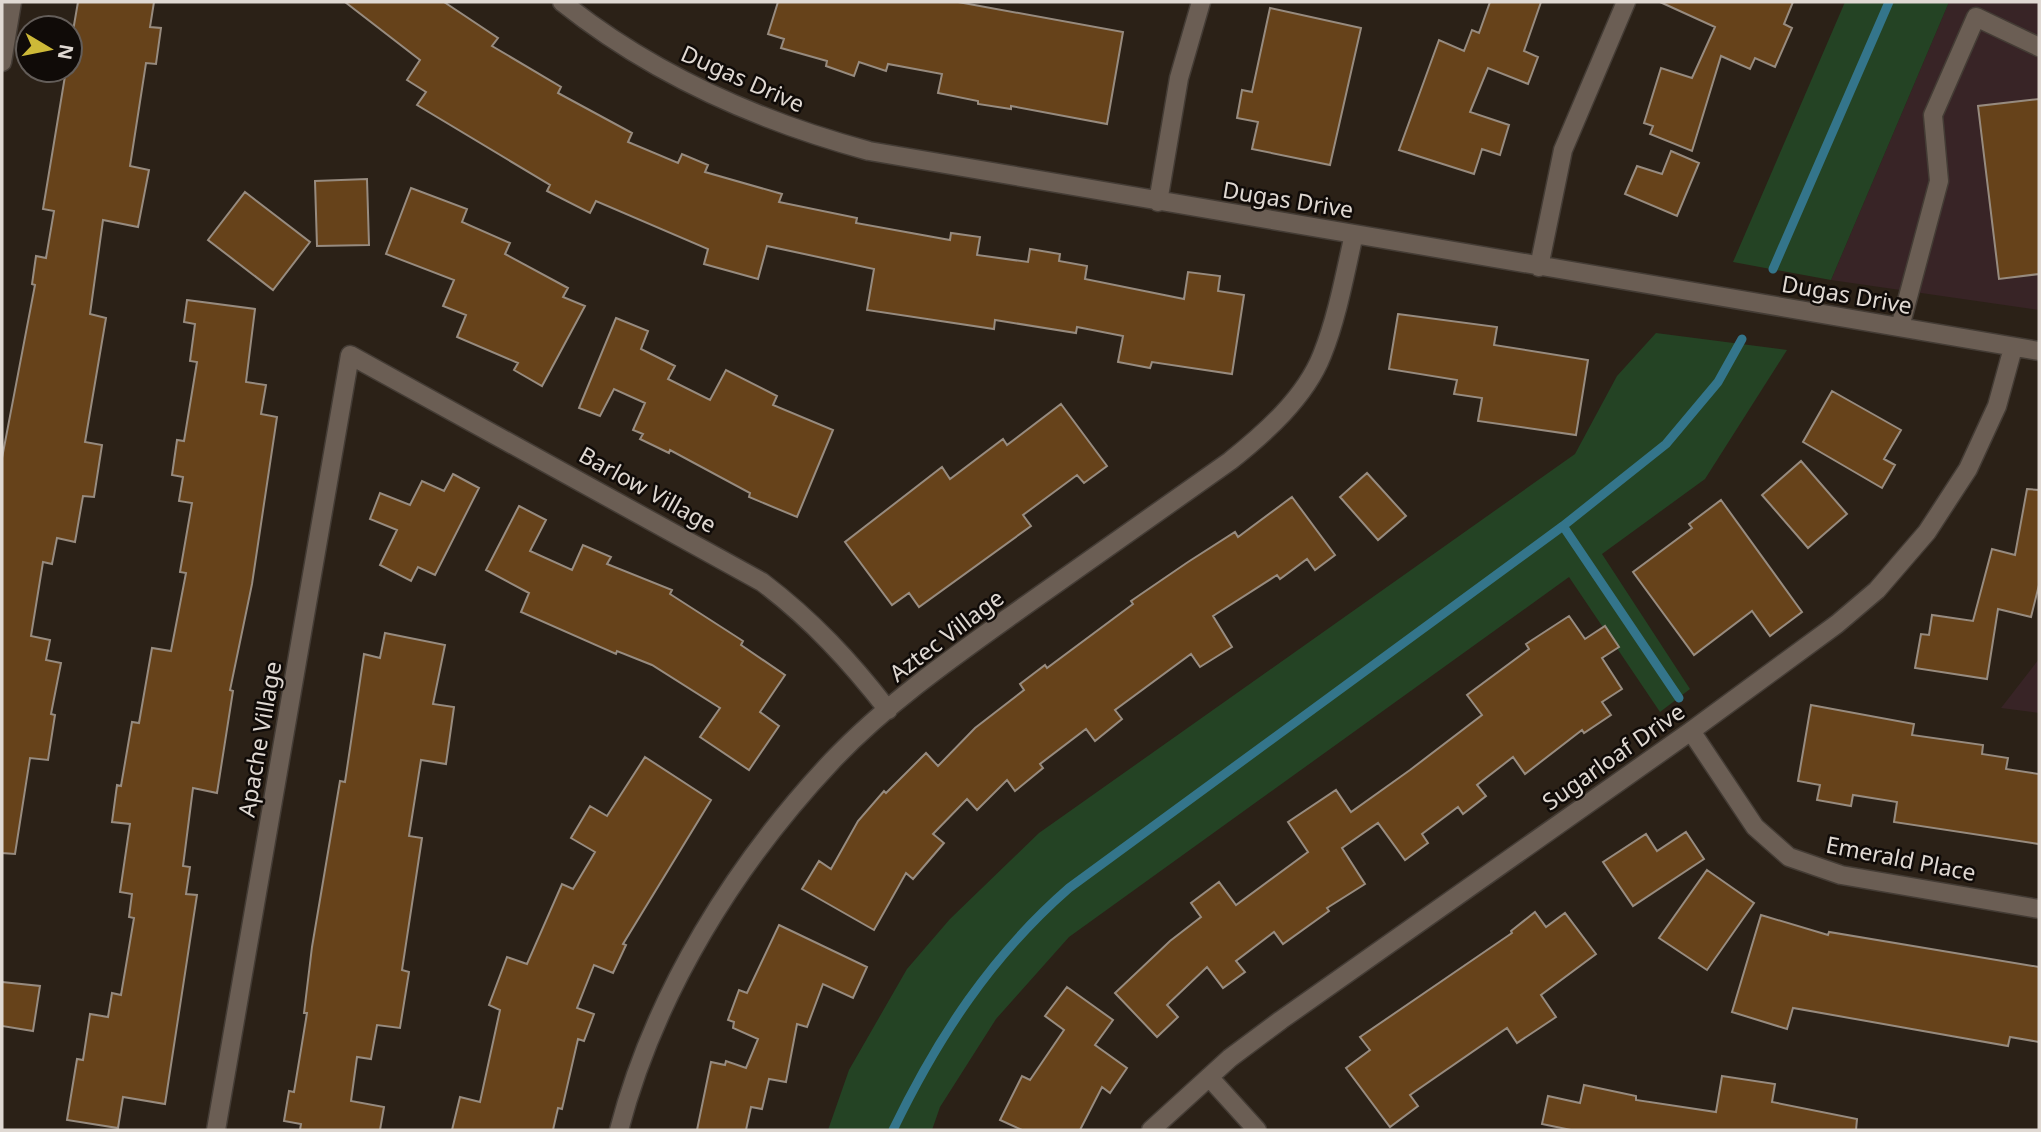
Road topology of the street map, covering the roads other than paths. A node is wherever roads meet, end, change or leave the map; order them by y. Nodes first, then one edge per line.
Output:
1 (12, 2) edge
2 (562, 2) edge
3 (1201, 2) edge
4 (1626, 2) edge
5 (1979, 9) edge
6 (2039, 47) edge
7 (2, 62) edge
8 (1158, 202) junction
9 (1354, 234) junction
10 (1539, 267) junction
11 (1900, 327) junction
12 (2013, 348) junction
13 (2039, 351) edge
14 (350, 355) joint
15 (888, 710) junction
16 (1691, 731) junction
17 (2039, 909) edge
18 (1209, 1077) junction
19 (216, 1130) edge
20 (619, 1130) edge
21 (1151, 1130) edge
22 (1257, 1130) edge

1 - 7 street
2 - 8 street, Dugas Drive
3 - 8 street
4 - 10 street
5 - 6 street
5 - 11 street
8 - 9 street, Dugas Drive
9 - 10 street, Dugas Drive
9 - 15 street, Aztec Village
10 - 11 street, Dugas Drive
11 - 12 street, Dugas Drive
12 - 13 street, Dugas Drive
12 - 16 street, Sugarloaf Drive
14 - 15 street, Barlow Village
14 - 19 street, Apache Village
15 - 20 street, Aztec Village
16 - 17 street, Emerald Place
16 - 18 street, Sugarloaf Drive
18 - 21 street, Sugarloaf Drive
18 - 22 street

